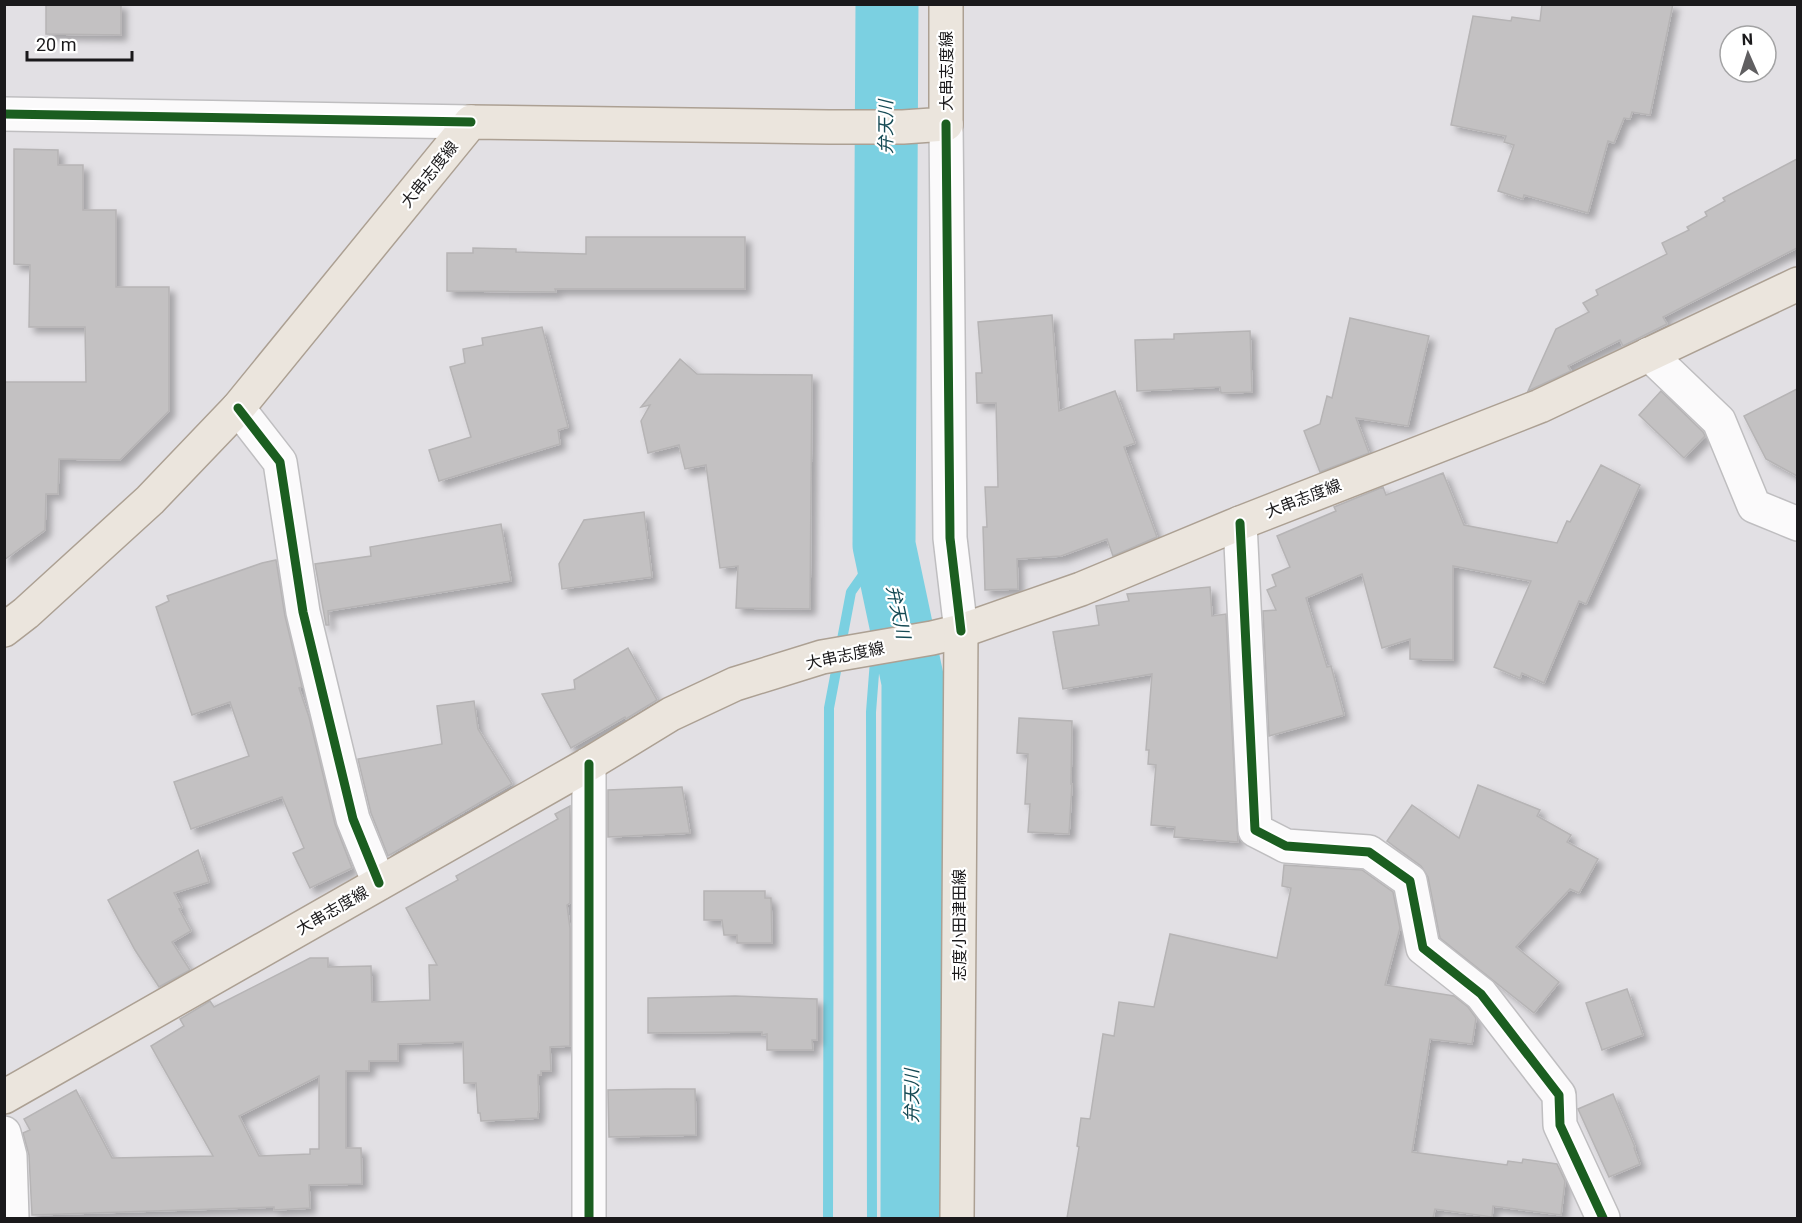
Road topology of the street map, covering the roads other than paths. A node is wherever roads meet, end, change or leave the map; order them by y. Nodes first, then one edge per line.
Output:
1 (946, 4) edge
2 (4, 114) edge
3 (471, 122) junction
4 (946, 124) junction
5 (1797, 284) edge
6 (1650, 354) junction
7 (238, 408) junction
8 (1240, 523) junction
9 (1797, 524) edge
10 (4, 630) edge
11 (961, 631) junction
12 (589, 764) junction
13 (379, 883) junction
14 (4, 1097) edge
15 (4, 1133) edge
16 (12, 1218) edge
17 (589, 1218) edge
18 (957, 1218) edge
19 (1603, 1218) edge

1 - 4 main road, 大串志度線
2 - 3 street
3 - 4 main road, 大串志度線
3 - 7 main road, 大串志度線
4 - 11 street
5 - 6 main road, 大串志度線
6 - 8 main road, 大串志度線
6 - 9 street
7 - 10 main road, 大串志度線
7 - 13 street
8 - 11 main road, 大串志度線
8 - 19 street
11 - 12 main road, 大串志度線
11 - 18 main road, 志度小田津田線
12 - 13 main road, 大串志度線
12 - 17 street
13 - 14 main road, 大串志度線
15 - 16 street

